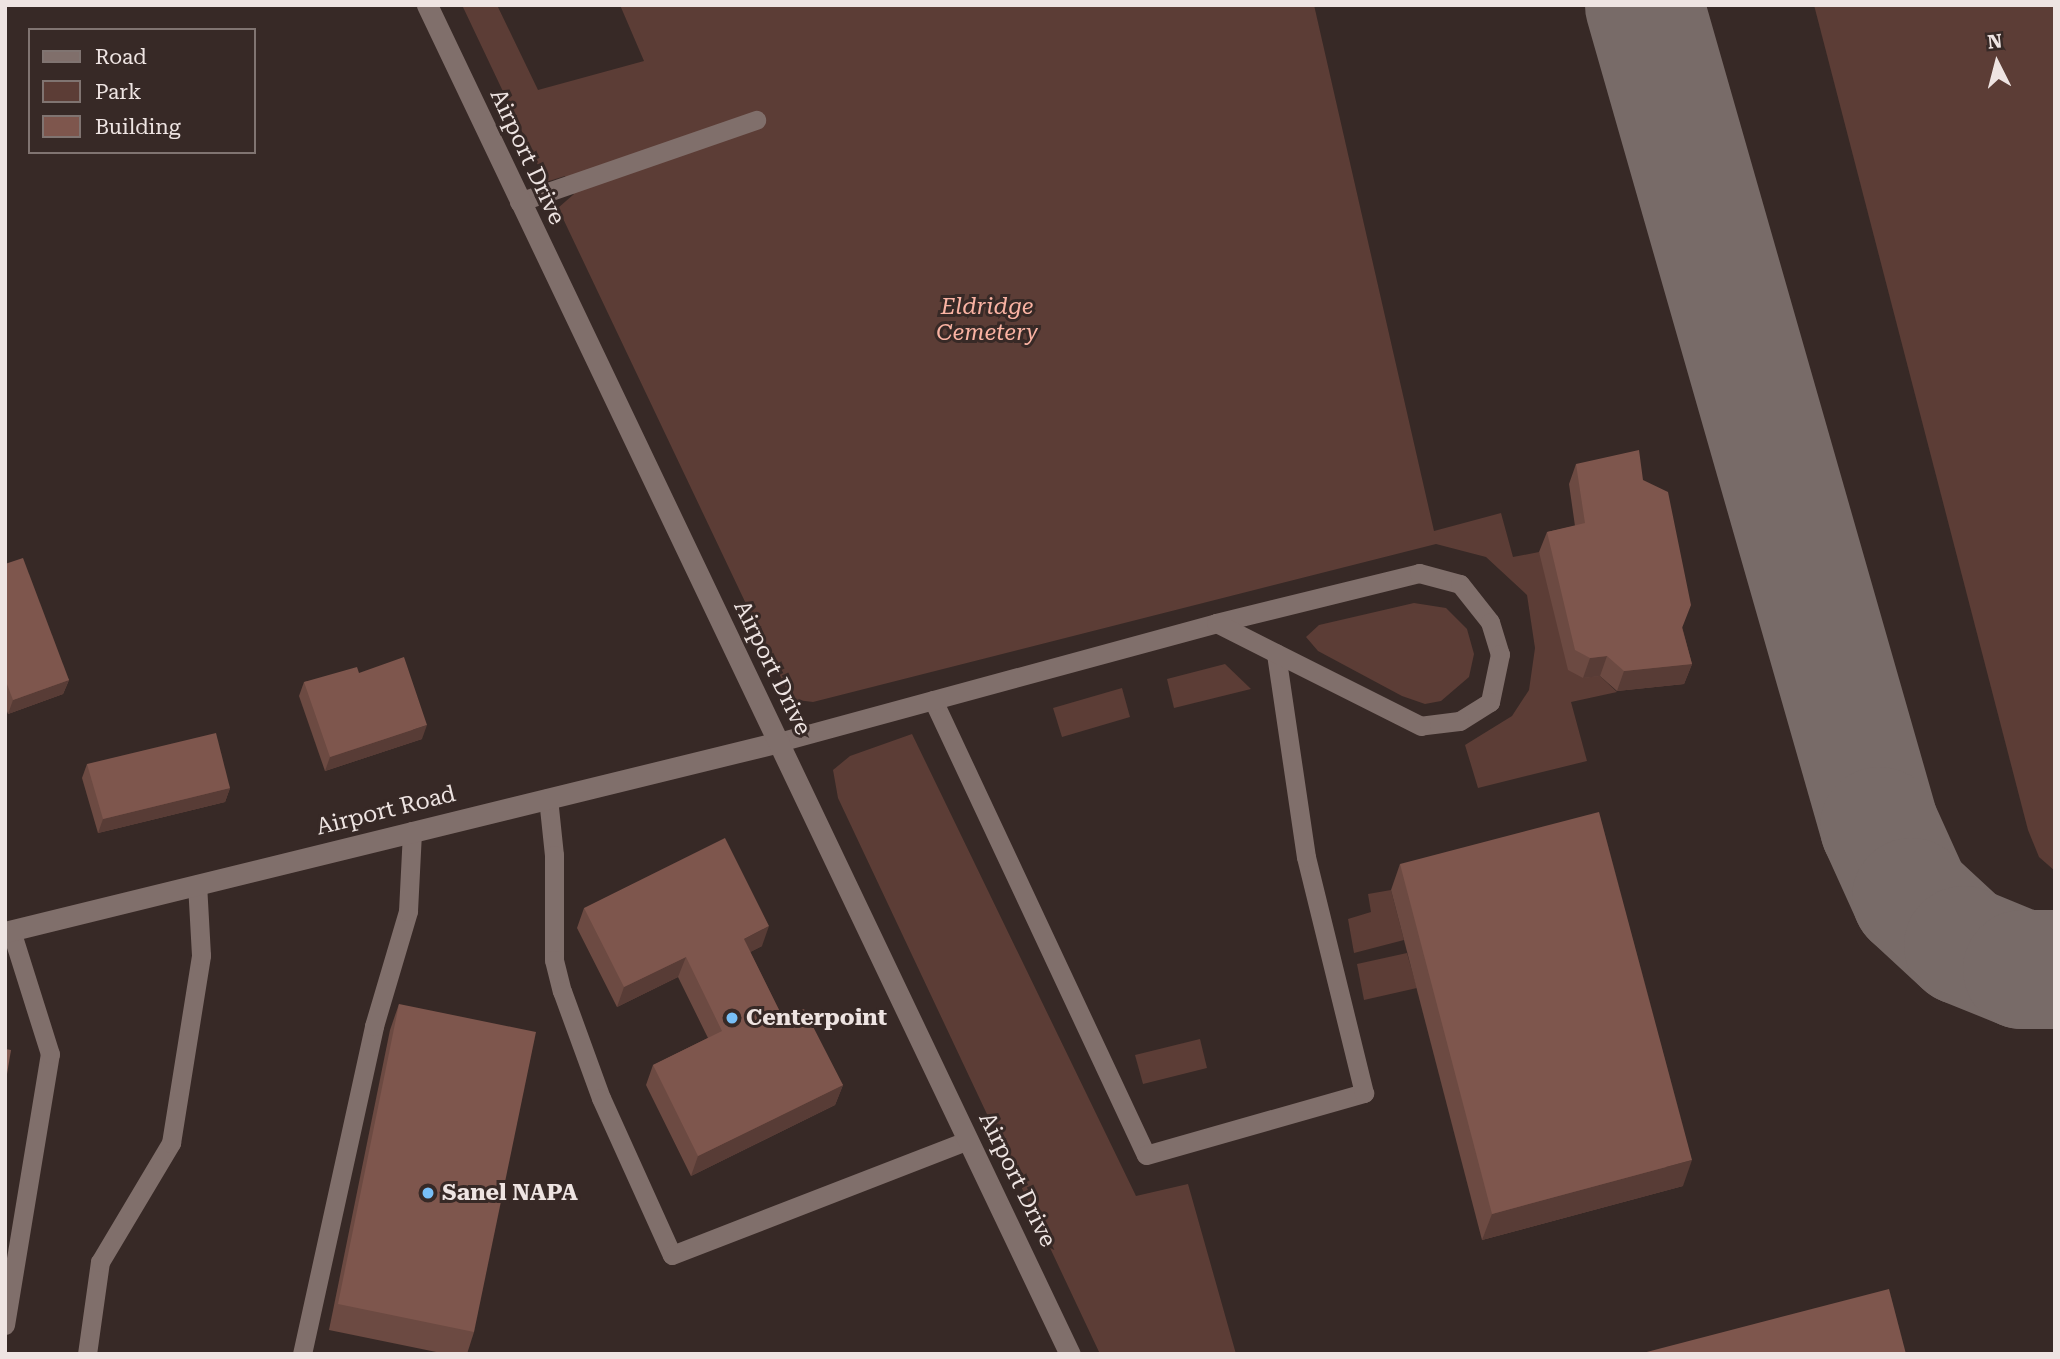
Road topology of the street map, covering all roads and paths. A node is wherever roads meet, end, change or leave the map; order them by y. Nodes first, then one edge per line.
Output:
1 (427, 5) edge
2 (756, 120) dead end
3 (519, 202) junction
4 (1216, 623) junction
5 (1276, 653) junction
6 (933, 699) junction
7 (779, 742) junction
8 (548, 798) junction
9 (412, 831) junction
10 (197, 884) junction
11 (7, 926) edge
12 (969, 1140) junction
13 (5, 1325) edge
14 (86, 1354) edge
15 (302, 1354) edge
16 (1070, 1354) edge

1 - 3 main road, Airport Drive
2 - 3 lane
3 - 7 main road, Airport Drive
4 - 5 lane
4 - 5 lane
4 - 6 lane
5 - 6 lane
6 - 7 lane
7 - 8 main road, Airport Road
7 - 12 main road, Airport Drive
8 - 9 main road, Airport Road
8 - 12 lane
9 - 10 main road, Airport Road
9 - 15 lane
10 - 11 main road, Airport Road
10 - 14 lane
11 - 13 lane
12 - 16 main road, Airport Drive

